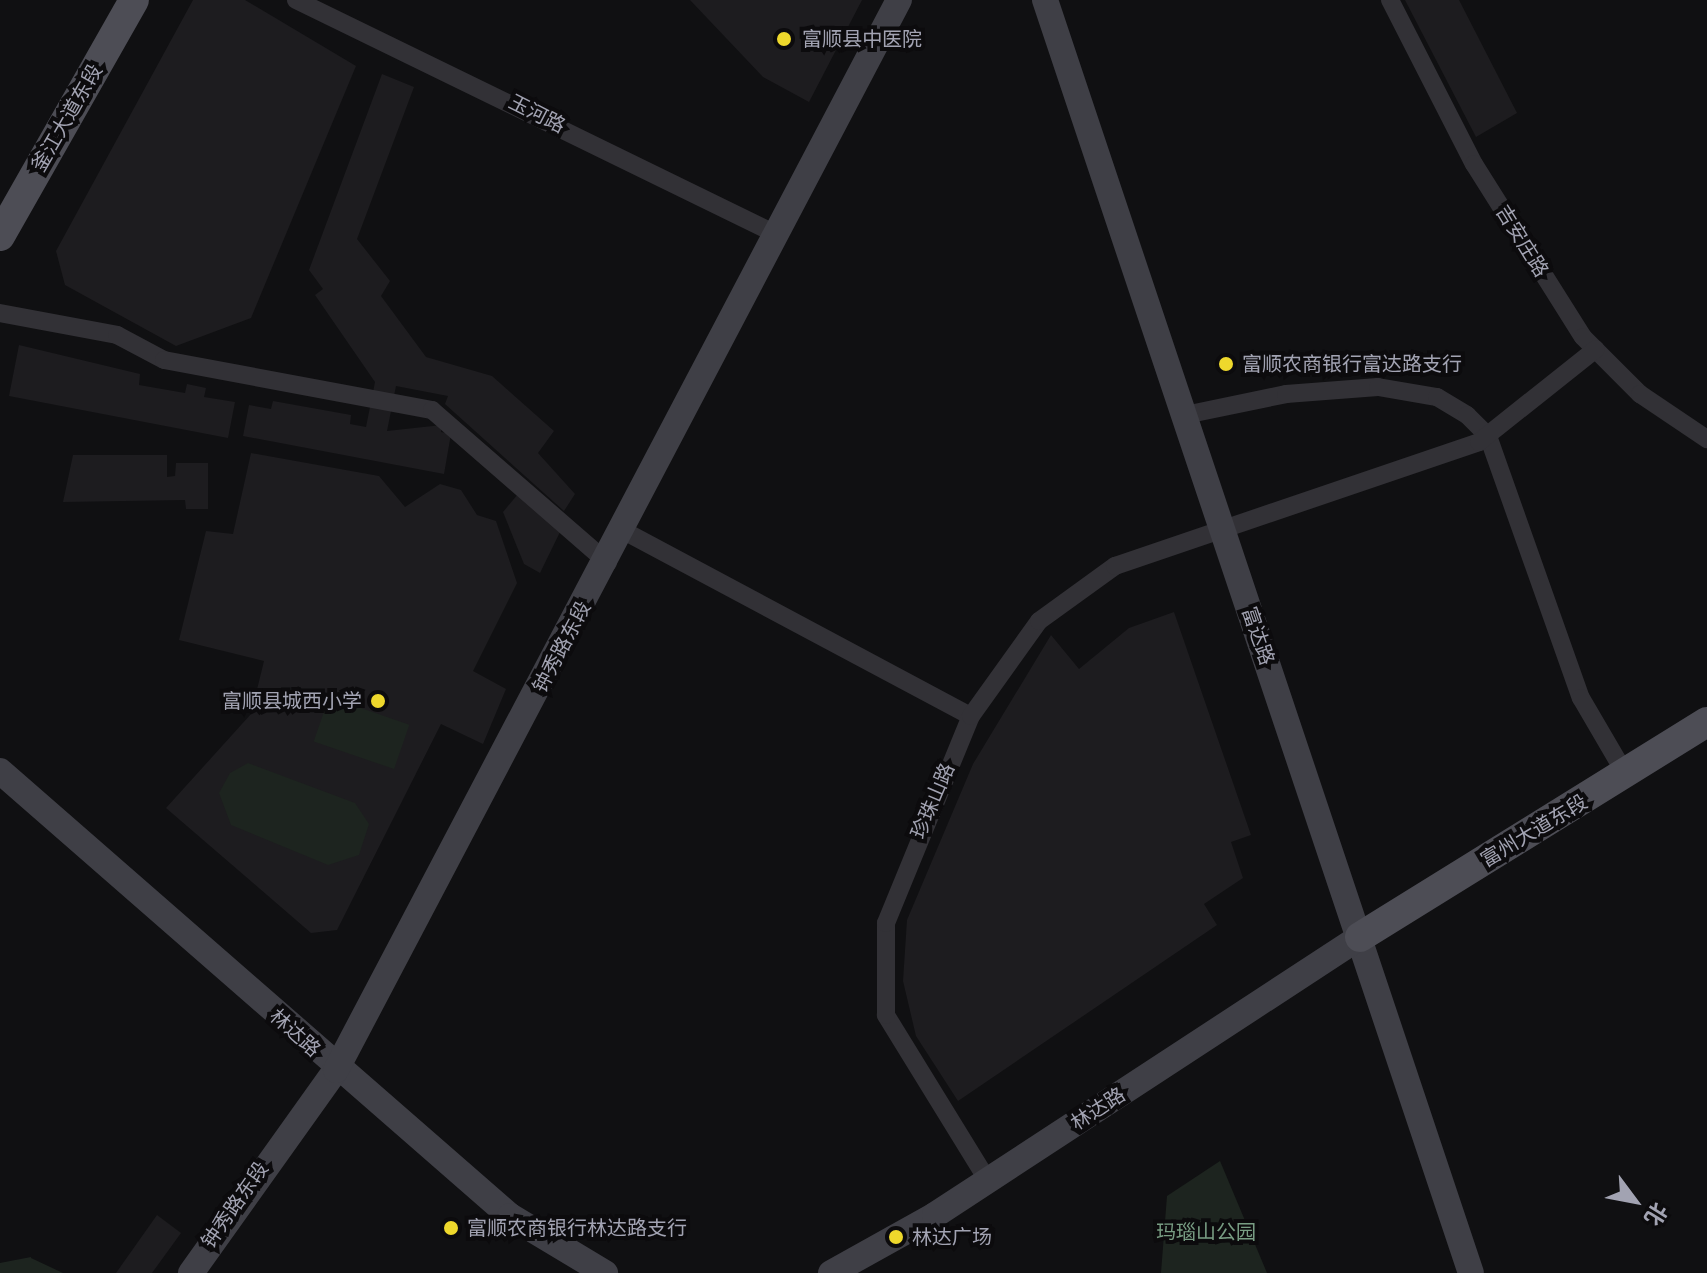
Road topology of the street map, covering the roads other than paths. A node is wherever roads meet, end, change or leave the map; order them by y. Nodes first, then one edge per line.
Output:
1 (118, 0) edge
2 (134, 0) edge
3 (296, 0) edge
4 (899, 0) edge
5 (1045, 0) edge
6 (1390, 0) edge
7 (0, 207) edge
8 (776, 234) junction
9 (0, 236) edge
10 (0, 313) edge
11 (1596, 349) junction
12 (1185, 415) junction
13 (1488, 436) junction
14 (1707, 439) edge
15 (1222, 528) junction
16 (624, 531) junction
17 (608, 563) junction
18 (971, 716) junction
19 (1707, 722) edge
20 (0, 771) edge
21 (1626, 775) junction
22 (1360, 937) junction
23 (336, 1070) junction
24 (988, 1181) junction
25 (191, 1273) edge
26 (605, 1273) edge
27 (831, 1273) edge
28 (1471, 1273) edge

1 - 7 main road, 釜江大道东段
2 - 9 main road, 釜江大道东段
3 - 8 street, 玉河路
4 - 8 main road, 钟秀路东段
5 - 12 main road, 富达路
6 - 11 street, 吉安庄路
8 - 16 main road, 钟秀路东段
10 - 17 street
11 - 13 street, 珍珠山路
11 - 14 street, 吉安庄路
12 - 13 street
12 - 15 main road, 富达路
13 - 15 street, 珍珠山路
13 - 21 street
15 - 18 street, 珍珠山路
15 - 22 main road, 富达路
16 - 17 main road, 钟秀路东段
16 - 18 street
17 - 23 main road, 钟秀路东段
18 - 24 street, 珍珠山路
19 - 21 main road, 富州大道东段
20 - 23 main road, 林达路
21 - 22 main road, 富州大道东段
22 - 24 main road, 林达路
22 - 28 main road, 富达路
23 - 25 main road, 钟秀路东段
23 - 26 main road, 林达路
24 - 27 main road, 林达路

